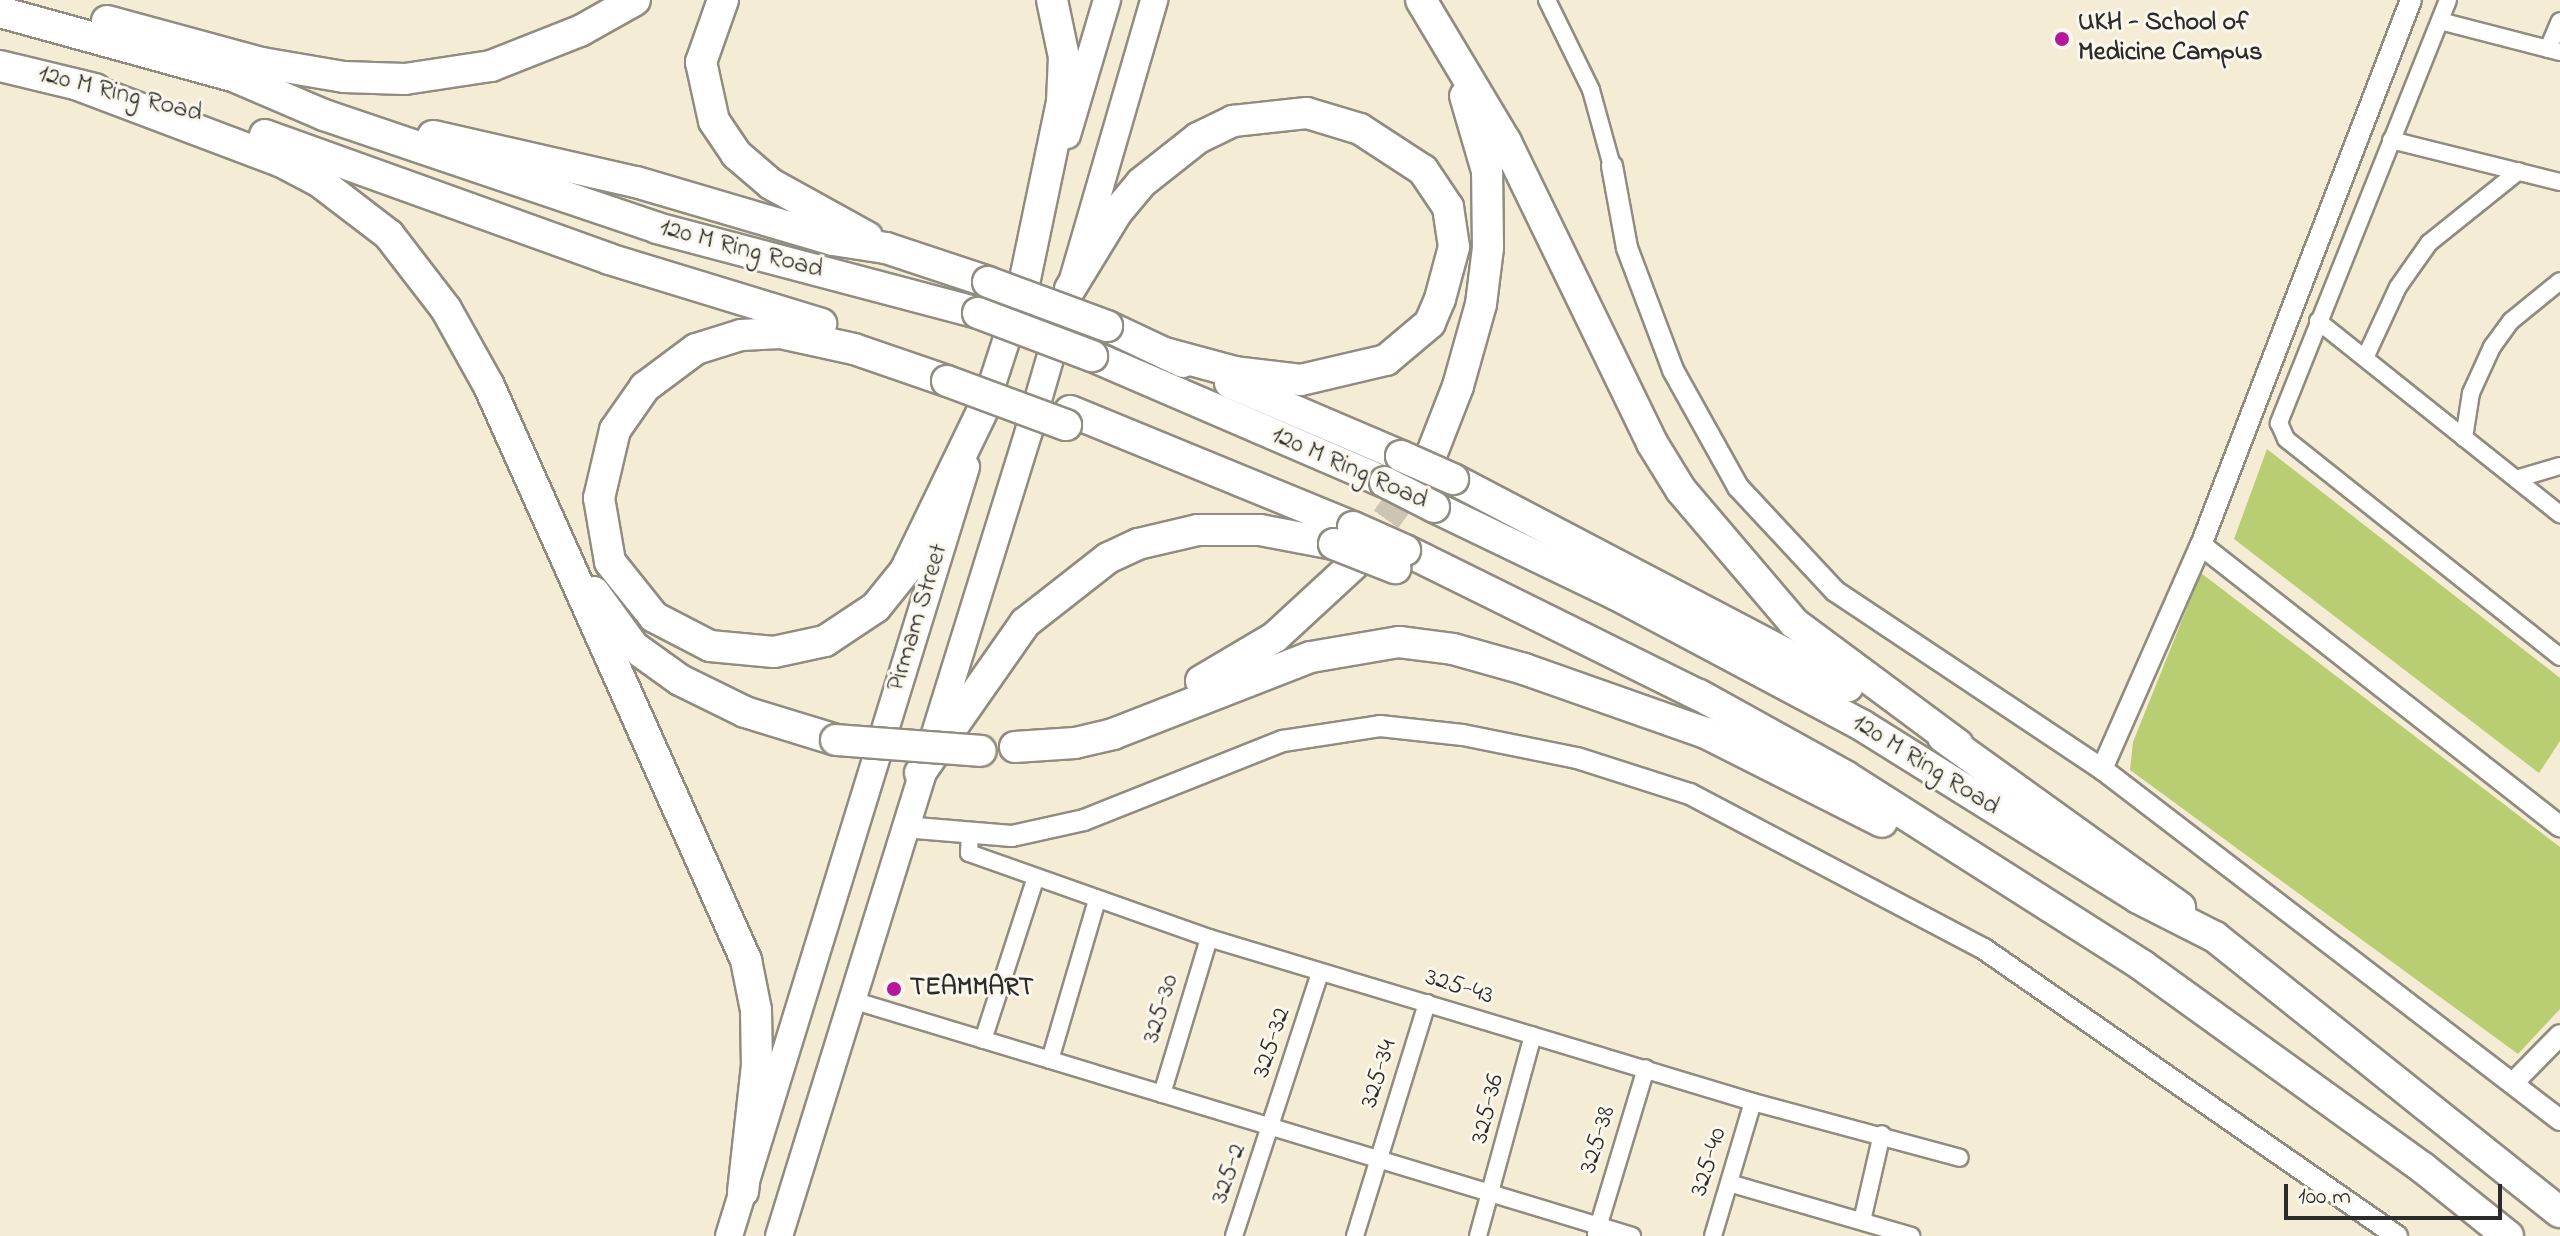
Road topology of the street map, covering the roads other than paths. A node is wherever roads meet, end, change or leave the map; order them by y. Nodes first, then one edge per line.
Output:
1 (21, 0) edge
2 (635, 0) edge
3 (723, 0) edge
4 (1052, 0) edge
5 (1107, 0) edge
6 (1154, 0) edge
7 (1547, 0) edge
8 (2411, 0) edge
9 (2448, 0) edge
10 (1423, 3) edge
11 (0, 12) edge
12 (2440, 21) junction
13 (2560, 21) edge
14 (2554, 50) edge
15 (0, 66) edge
16 (78, 85) junction
17 (324, 115) junction
18 (2391, 140) junction
19 (1612, 166) joint
20 (2519, 171) junction
21 (2560, 182) edge
22 (886, 248) junction
23 (1025, 279) junction
24 (2560, 281) edge
25 (1070, 289) junction
26 (2318, 321) junction
27 (1165, 353) junction
28 (2365, 358) junction
29 (951, 374) junction
30 (983, 410) junction
31 (2464, 438) junction
32 (1416, 457) junction
33 (2560, 466) edge
34 (2516, 479) junction
35 (2560, 514) edge
36 (556, 533) junction
37 (1347, 545) junction
38 (2201, 545) junction
39 (2560, 657) edge
40 (1958, 745) junction
41 (1015, 747) junction
42 (2102, 769) junction
43 (920, 773) junction
44 (2560, 826) edge
45 (904, 827) junction
46 (970, 833) junction
47 (1036, 877) junction
48 (1097, 900) junction
49 (2215, 937) junction
50 (1209, 938) junction
51 (2143, 966) junction
52 (1320, 973) junction
53 (852, 1000) junction
54 (1427, 1003) junction
55 (1533, 1035) junction
56 (2560, 1035) edge
57 (983, 1040) junction
58 (1050, 1060) junction
59 (1646, 1068) junction
60 (2513, 1083) junction
61 (1162, 1094) junction
62 (1753, 1102) junction
63 (2560, 1120) edge
64 (1271, 1127) junction
65 (1882, 1134) junction
66 (1960, 1158) dead end
67 (1379, 1160) junction
68 (1729, 1183) junction
69 (743, 1191) junction
70 (1491, 1196) junction
71 (2560, 1212) edge
72 (1862, 1221) junction
73 (1597, 1231) edge
74 (729, 1236) edge
75 (779, 1236) edge
76 (1234, 1236) edge
77 (1355, 1236) edge
78 (1478, 1236) edge
79 (1632, 1236) edge
80 (1713, 1236) edge
81 (1911, 1236) edge
82 (2397, 1236) edge
83 (2508, 1236) edge

1 - 2 highway
3 - 22 highway
4 - 23 highway
5 - 23 highway, Pirmam Street
6 - 25 highway, Pirmam Street
7 - 19 street
8 - 38 street
9 - 12 street
10 - 32 highway
10 - 40 highway
11 - 17 highway, 120 M Ring Road
12 - 14 street
12 - 18 street
13 - 14 street
15 - 16 highway, 120 M Ring Road
16 - 29 highway, 120 M Ring Road
16 - 36 highway
17 - 22 highway
17 - 49 highway, 120 M Ring Road, bridge
18 - 20 street
18 - 26 street
19 - 42 street
20 - 21 street
20 - 28 street
22 - 27 highway, bridge
23 - 30 highway, Pirmam Street
24 - 31 street
25 - 27 highway
25 - 43 highway, Pirmam Street
26 - 28 street
26 - 39 street
27 - 32 highway
28 - 31 street
29 - 30 highway
29 - 37 highway, 120 M Ring Road
30 - 69 highway, Pirmam Street
31 - 34 street
32 - 40 highway, bridge
33 - 34 street
34 - 35 street
36 - 41 highway, bridge
36 - 69 highway
37 - 41 highway
37 - 43 highway
37 - 51 highway, 120 M Ring Road, bridge
38 - 42 street
38 - 44 street
40 - 49 highway
41 - 51 highway
42 - 60 street
43 - 45 highway, Pirmam Street
45 - 46 street
45 - 53 highway, Pirmam Street
46 - 47 street, 325-43
46 - 82 street
47 - 48 street, 325-43
47 - 57 street
48 - 50 street, 325-43
48 - 58 street
49 - 71 highway, 120 M Ring Road
50 - 52 street, 325-43
50 - 61 street, 325-30
51 - 83 highway, 120 M Ring Road
52 - 54 street, 325-43
52 - 64 street, 325-32
53 - 57 street
53 - 75 highway, Pirmam Street
54 - 55 street, 325-43
54 - 67 street, 325-34
55 - 59 street, 325-43
55 - 70 street, 325-36
56 - 60 street
57 - 58 street
58 - 61 street
59 - 62 street, 325-43
59 - 73 street, 325-38
60 - 63 street
61 - 64 street
62 - 65 street, 325-43
62 - 68 street, 325-40
64 - 67 street
64 - 76 street, 325-2
65 - 66 street, 325-43
65 - 72 street
67 - 70 street
67 - 77 street, 325-34
68 - 72 street
68 - 80 street, 325-40
69 - 74 highway, Pirmam Street
70 - 73 street
70 - 78 street, 325-36
72 - 81 street
73 - 79 street

